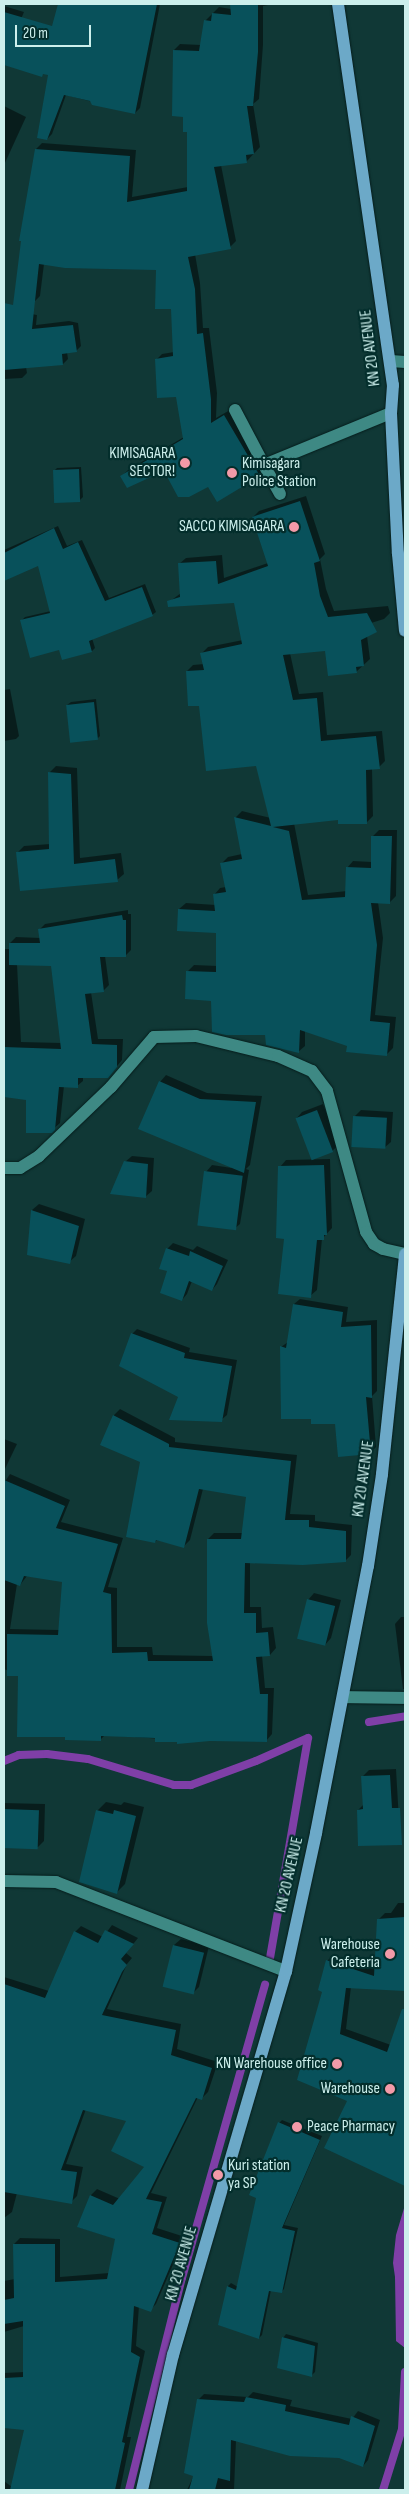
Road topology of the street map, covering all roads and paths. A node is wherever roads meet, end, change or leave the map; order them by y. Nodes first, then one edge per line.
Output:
1 (338, 4) edge
2 (391, 361) junction
3 (405, 362) edge
4 (235, 410) dead end
5 (391, 413) junction
6 (264, 465) junction
7 (280, 494) dead end
8 (405, 631) edge
9 (4, 1168) edge
10 (405, 1254) edge
11 (343, 1697) junction
12 (405, 1698) edge
13 (4, 1881) edge
14 (286, 1970) junction
15 (142, 2490) edge

1 - 2 main road, KN 20 AVENUE
2 - 3 street
2 - 5 main road, KN 20 AVENUE
4 - 6 street
5 - 6 street
5 - 8 main road, KN 20 AVENUE
6 - 7 street
9 - 10 street
10 - 11 main road, KN 20 AVENUE
11 - 12 street
11 - 14 main road, KN 20 AVENUE
13 - 14 street
14 - 15 main road, KN 20 AVENUE

